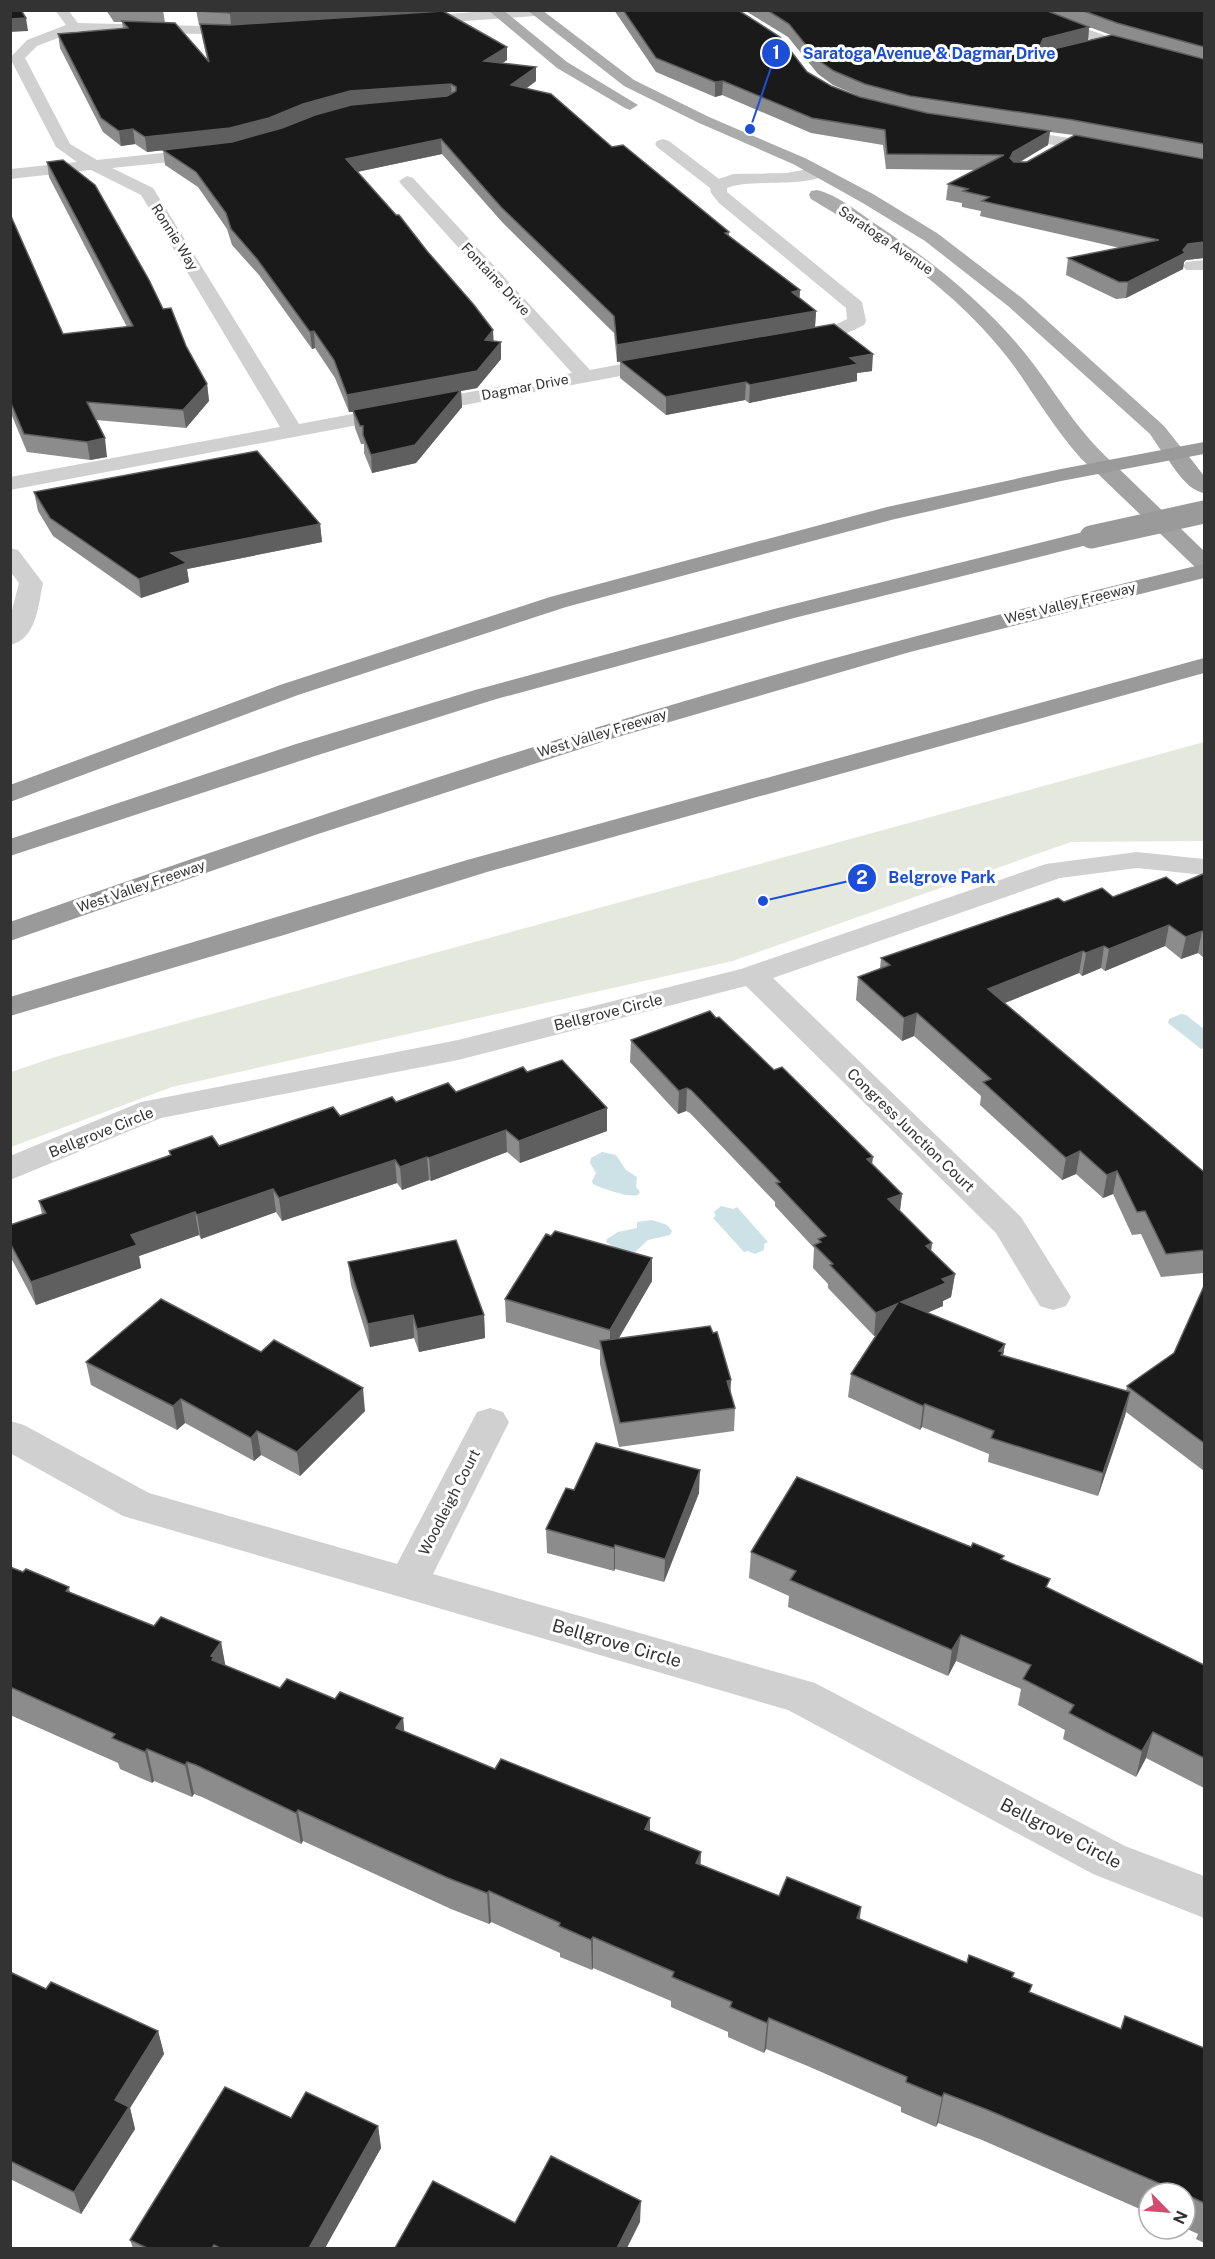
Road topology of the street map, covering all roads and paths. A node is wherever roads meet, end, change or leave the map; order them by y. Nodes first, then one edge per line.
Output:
1 (61, 10) edge
2 (1020, 10) edge
3 (534, 11) edge
4 (496, 13) edge
5 (396, 22) edge
6 (74, 27) junction
7 (255, 31) edge
8 (1110, 42) junction
9 (1089, 47) edge
10 (1204, 67) edge
11 (640, 110) dead end
12 (984, 130) edge
13 (1071, 142) junction
14 (663, 144) dead end
15 (222, 151) edge
16 (1126, 152) edge
17 (1045, 157) edge
18 (761, 165) dead end
19 (95, 166) junction
20 (820, 172) junction
21 (10, 174) edge
22 (786, 177) junction
23 (407, 182) dead end
24 (722, 192) junction
25 (784, 341) edge
26 (680, 359) edge
27 (585, 376) junction
28 (293, 431) junction
29 (1204, 448) edge
30 (1176, 455) junction
31 (1104, 467) junction
32 (10, 484) edge
33 (1204, 487) edge
34 (1204, 512) edge
35 (10, 555) edge
36 (1204, 563) edge
37 (1204, 571) edge
38 (10, 638) edge
39 (1204, 665) edge
40 (10, 794) edge
41 (10, 848) edge
42 (1204, 867) edge
43 (10, 932) edge
44 (752, 975) junction
45 (10, 1007) edge
46 (10, 1169) edge
47 (1053, 1297) dead end
48 (490, 1422) dead end
49 (10, 1436) edge
50 (408, 1582) junction
51 (1204, 1898) edge

1 - 6 street
2 - 8 street
3 - 4 street
3 - 20 main road, Saratoga Avenue
4 - 5 street
4 - 11 main road
6 - 7 street
6 - 19 street, Ronnie Way
8 - 9 street
8 - 10 street
12 - 13 street
13 - 16 street
13 - 17 street
14 - 24 street
15 - 19 street
18 - 22 main road, Saratoga Avenue
19 - 21 street
19 - 28 street, Ronnie Way
20 - 22 street
20 - 30 main road, Saratoga Avenue
22 - 24 street
22 - 31 main road, Saratoga Avenue
23 - 27 street, Fontaine Drive
24 - 25 street
26 - 27 street, Dagmar Drive
27 - 28 street, Dagmar Drive
28 - 32 street, Dagmar Drive
29 - 30 highway
30 - 31 highway
30 - 33 highway, Saratoga Avenue
31 - 36 highway, Saratoga Avenue
31 - 40 highway
34 - 41 highway, bridge
35 - 38 street
37 - 43 highway, West Valley Freeway
39 - 45 highway
42 - 44 street, Bellgrove Circle
44 - 46 street, Bellgrove Circle
44 - 47 street, Congress Junction Court
48 - 50 street, Woodleigh Court
49 - 50 street, Bellgrove Circle
50 - 51 street, Bellgrove Circle

